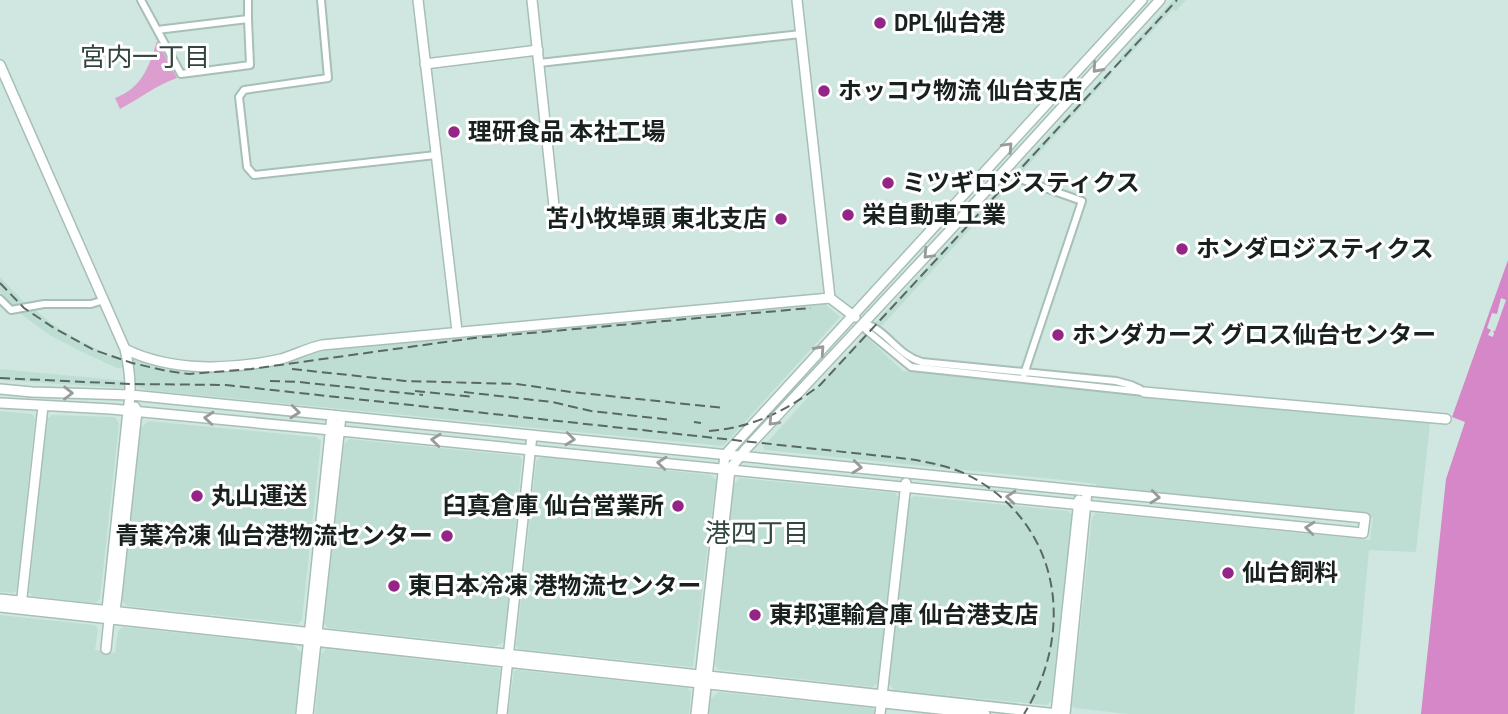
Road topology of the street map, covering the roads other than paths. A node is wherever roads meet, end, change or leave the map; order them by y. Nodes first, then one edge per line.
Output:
1 (141, 0) edge
2 (248, 0) edge
3 (321, 0) edge
4 (418, 0) edge
5 (532, 0) edge
6 (797, 0) edge
7 (1142, 0) edge
8 (1160, 0) edge
9 (248, 19) junction
10 (157, 30) junction
11 (801, 34) junction
12 (1105, 41) junction
13 (538, 50) junction
14 (1114, 50) junction
15 (539, 63) junction
16 (425, 64) junction
17 (0, 65) edge
18 (436, 155) junction
19 (1003, 173) junction
20 (556, 225) dead end
21 (830, 298) junction
22 (0, 299) edge
23 (104, 300) junction
24 (852, 315) junction
25 (864, 323) junction
26 (457, 331) junction
27 (125, 349) junction
28 (1023, 376) junction
29 (0, 389) edge
30 (1144, 392) joint
31 (131, 396) junction
32 (0, 403) edge
33 (43, 406) junction
34 (132, 411) junction
35 (337, 416) junction
36 (1446, 419) dead end
37 (335, 430) junction
38 (532, 435) junction
39 (530, 449) junction
40 (725, 454) junction
41 (740, 456) junction
42 (726, 469) junction
43 (907, 472) junction
44 (905, 486) junction
45 (1084, 490) junction
46 (1082, 505) junction
47 (0, 599) edge
48 (21, 605) junction
49 (0, 607) edge
50 (110, 613) junction
51 (313, 637) junction
52 (106, 649) dead end
53 (508, 659) junction
54 (703, 679) junction
55 (881, 699) junction
56 (300, 714) edge
57 (309, 714) edge
58 (502, 714) edge
59 (696, 714) edge
60 (703, 714) edge
61 (880, 714) edge
62 (985, 714) edge
63 (1057, 714) edge
64 (1065, 714) edge

1 - 10 street
2 - 9 street
3 - 18 street
4 - 16 street
5 - 13 street
6 - 11 street
7 - 12 street
8 - 14 street
9 - 10 street
9 - 10 street
11 - 15 street
11 - 21 street
12 - 14 street
24 -> 12 street
13 - 15 street
13 - 16 street
14 -> 19 street
15 - 20 street
16 - 18 street
17 - 23 street
18 - 26 street
19 -> 25 street
19 - 28 street
21 - 24 street
21 - 26 street
22 - 23 street
23 - 27 street
24 - 25 street
40 -> 24 street
25 - 28 street
25 -> 41 street
26 - 27 street
27 - 31 street
28 - 30 street
29 -> 31 street
30 - 36 street
31 - 34 street
31 -> 35 street
32 - 33 street
33 - 34 street
33 - 48 street
37 -> 34 street
34 - 50 street
35 - 37 street
35 - 38 street
39 -> 37 street
37 - 51 street
38 - 39 street
38 -> 40 street
42 -> 39 street
39 - 53 street
40 - 41 street
40 - 42 street
41 - 42 street
41 -> 43 street
42 - 44 street
42 - 54 street
43 - 44 street
43 - 45 street
46 -> 44 street
44 - 55 street
45 - 46 street
45 -> 46 street
46 - 63 street
46 - 64 street
47 - 48 street
48 - 49 street
48 - 50 street
50 - 51 street
50 - 52 street
51 - 53 street
51 - 56 street
51 - 57 street
53 - 54 street
53 - 58 street
54 - 55 street
54 - 59 street
54 - 60 street
55 - 61 street
55 - 62 street
55 - 63 street

